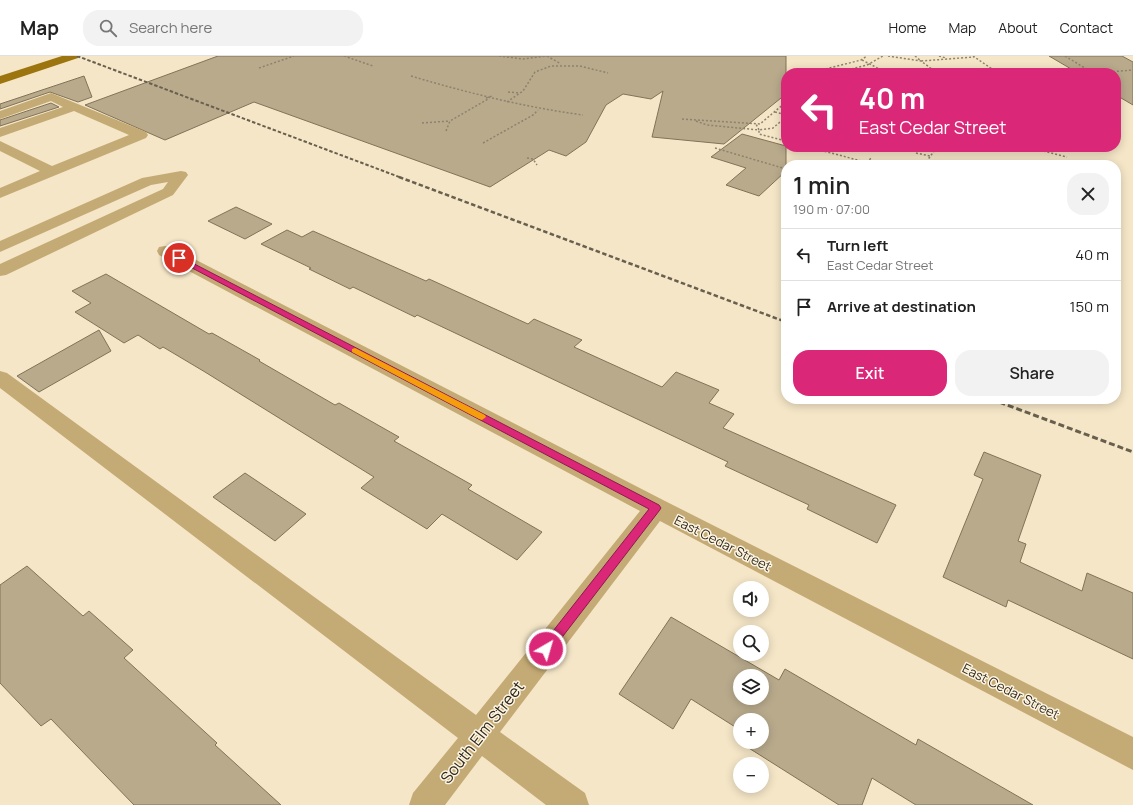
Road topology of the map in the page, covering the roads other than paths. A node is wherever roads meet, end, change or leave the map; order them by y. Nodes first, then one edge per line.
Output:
1 (43, 56) edge
2 (74, 56) edge
3 (0, 70) edge
4 (0, 80) edge
5 (74, 106) junction
6 (0, 115) edge
7 (0, 133) edge
8 (0, 145) edge
9 (52, 172) junction
10 (0, 193) edge
11 (0, 247) edge
12 (165, 251) dead end
13 (0, 271) edge
14 (0, 378) edge
15 (656, 508) junction
16 (480, 734) junction
17 (1133, 754) edge
18 (425, 805) edge
19 (573, 805) edge

1 - 3 main road
2 - 4 main road
5 - 6 street
5 - 7 street
5 - 9 street
8 - 9 street
9 - 10 street
11 - 13 street
12 - 15 street, East Cedar Street
14 - 16 street
15 - 16 street, South Elm Street
15 - 17 street, East Cedar Street
16 - 18 street, South Elm Street
16 - 19 street

